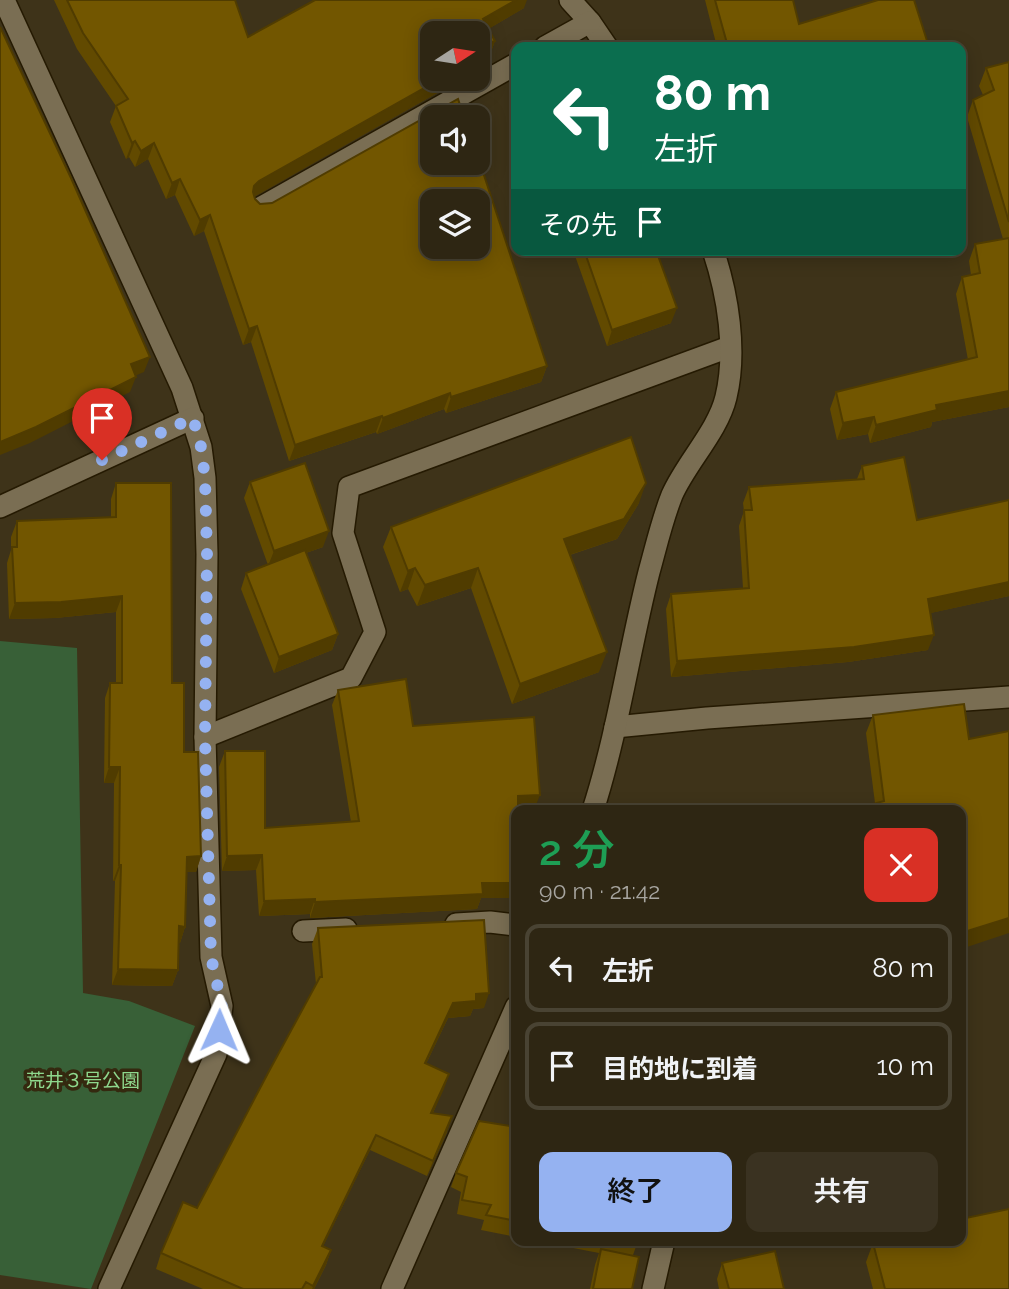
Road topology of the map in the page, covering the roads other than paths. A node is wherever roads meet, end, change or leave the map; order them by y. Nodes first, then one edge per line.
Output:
1 (4, 0) edge
2 (570, 0) edge
3 (590, 22) junction
4 (554, 42) edge
5 (604, 42) edge
6 (511, 67) edge
7 (260, 208) edge
8 (715, 256) edge
9 (729, 347) junction
10 (193, 418) junction
11 (0, 507) edge
12 (1009, 697) edge
13 (615, 727) junction
14 (205, 737) junction
15 (594, 805) edge
16 (511, 924) edge
17 (437, 925) edge
18 (370, 928) edge
19 (303, 931) dead end
20 (511, 1018) edge
21 (663, 1246) edge
22 (109, 1289) edge
23 (392, 1289) edge
24 (653, 1289) edge

1 - 10 street
2 - 3 street
3 - 4 street
3 - 5 street
6 - 7 street
8 - 9 street
9 - 13 street
9 - 14 street
10 - 11 street
10 - 14 street
12 - 13 street
13 - 15 street
14 - 22 street
16 - 17 street
18 - 19 street
20 - 23 street
21 - 24 street

